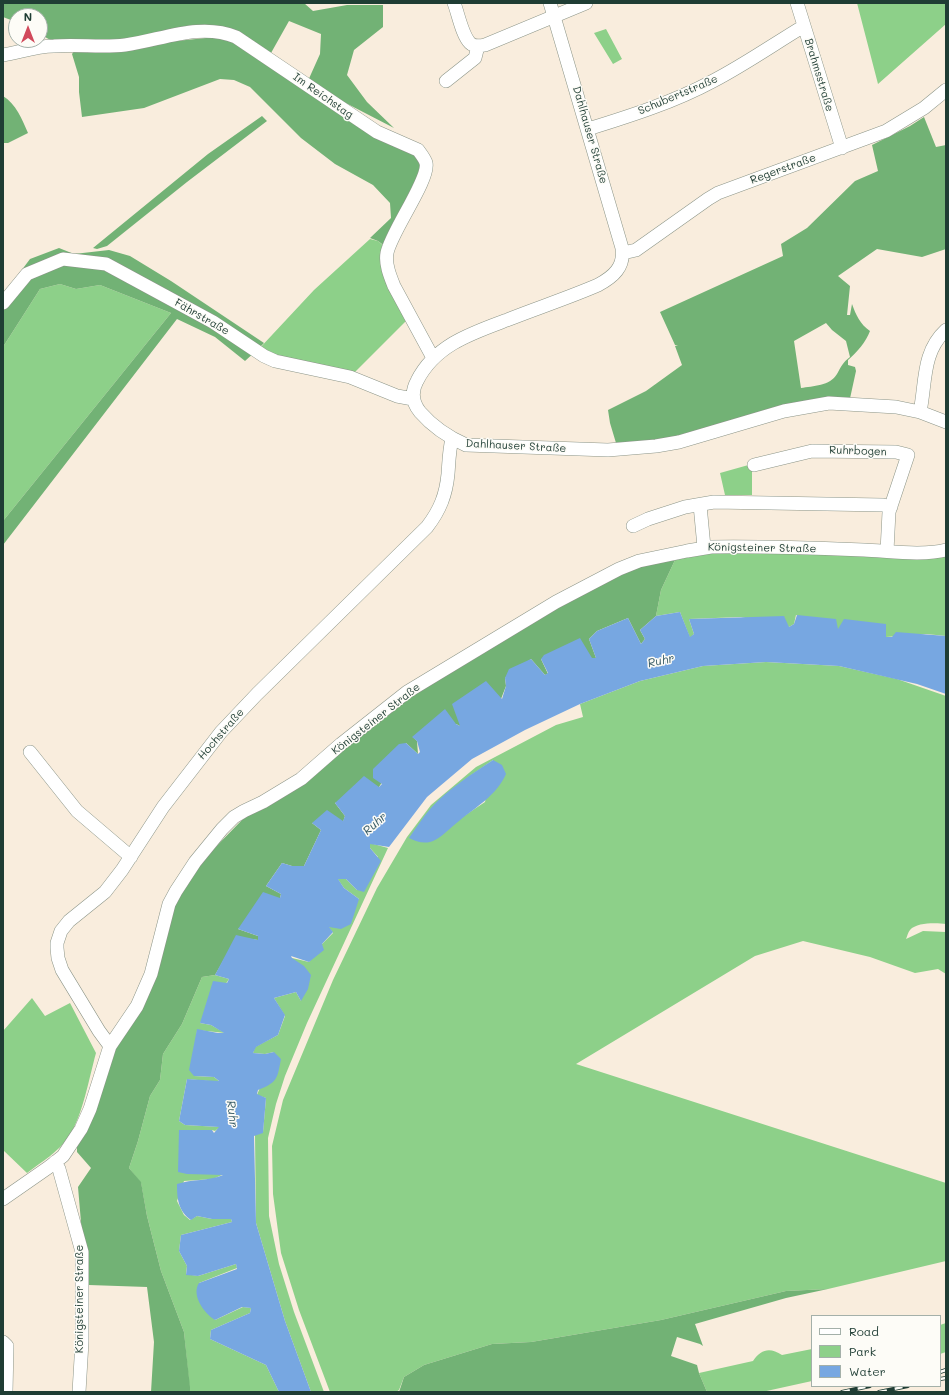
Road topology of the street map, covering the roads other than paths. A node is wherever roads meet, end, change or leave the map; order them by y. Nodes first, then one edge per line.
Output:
1 (454, 3) edge
2 (550, 3) edge
3 (586, 3) edge
4 (797, 3) edge
5 (554, 16) junction
6 (804, 26) junction
7 (478, 46) junction
8 (3, 55) edge
9 (446, 81) dead end
10 (946, 90) edge
11 (588, 128) junction
12 (842, 148) junction
13 (623, 253) junction
14 (3, 303) edge
15 (946, 330) edge
16 (433, 358) junction
17 (413, 399) junction
18 (920, 412) junction
19 (946, 422) edge
20 (452, 439) junction
21 (754, 465) dead end
22 (700, 505) junction
23 (891, 508) junction
24 (633, 526) dead end
25 (704, 547) junction
26 (946, 550) edge
27 (887, 551) junction
28 (30, 752) dead end
29 (131, 857) junction
30 (110, 1046) junction
31 (55, 1162) junction
32 (3, 1199) edge
33 (3, 1342) edge
34 (6, 1392) edge
35 (79, 1392) edge

1 - 7 street
2 - 5 street, Dahlhauser Straße
3 - 5 street
4 - 6 street, Brahmsstraße
5 - 7 street
5 - 11 street, Dahlhauser Straße
6 - 11 street, Schubertstraße
6 - 12 street, Brahmsstraße
7 - 9 street
8 - 16 street, Im Reichstag
10 - 12 street, Regerstraße
11 - 13 street, Dahlhauser Straße
12 - 13 street, Regerstraße
13 - 16 street
14 - 17 street, Fährstraße
15 - 18 street
16 - 17 street
17 - 20 street, Dahlhauser Straße
18 - 19 street, Dahlhauser Straße
18 - 20 street, Dahlhauser Straße
20 - 29 street, Hochstraße
21 - 23 street, Ruhrbogen
22 - 23 street
22 - 24 street
22 - 25 street
23 - 27 street, Ruhrbogen
25 - 27 street, Königsteiner Straße
25 - 30 street, Königsteiner Straße
26 - 27 street, Königsteiner Straße
28 - 29 street
29 - 30 street, Hochstraße
30 - 31 street, Königsteiner Straße
31 - 32 street, Königsteiner Straße
31 - 35 street, Königsteiner Straße
33 - 34 street

